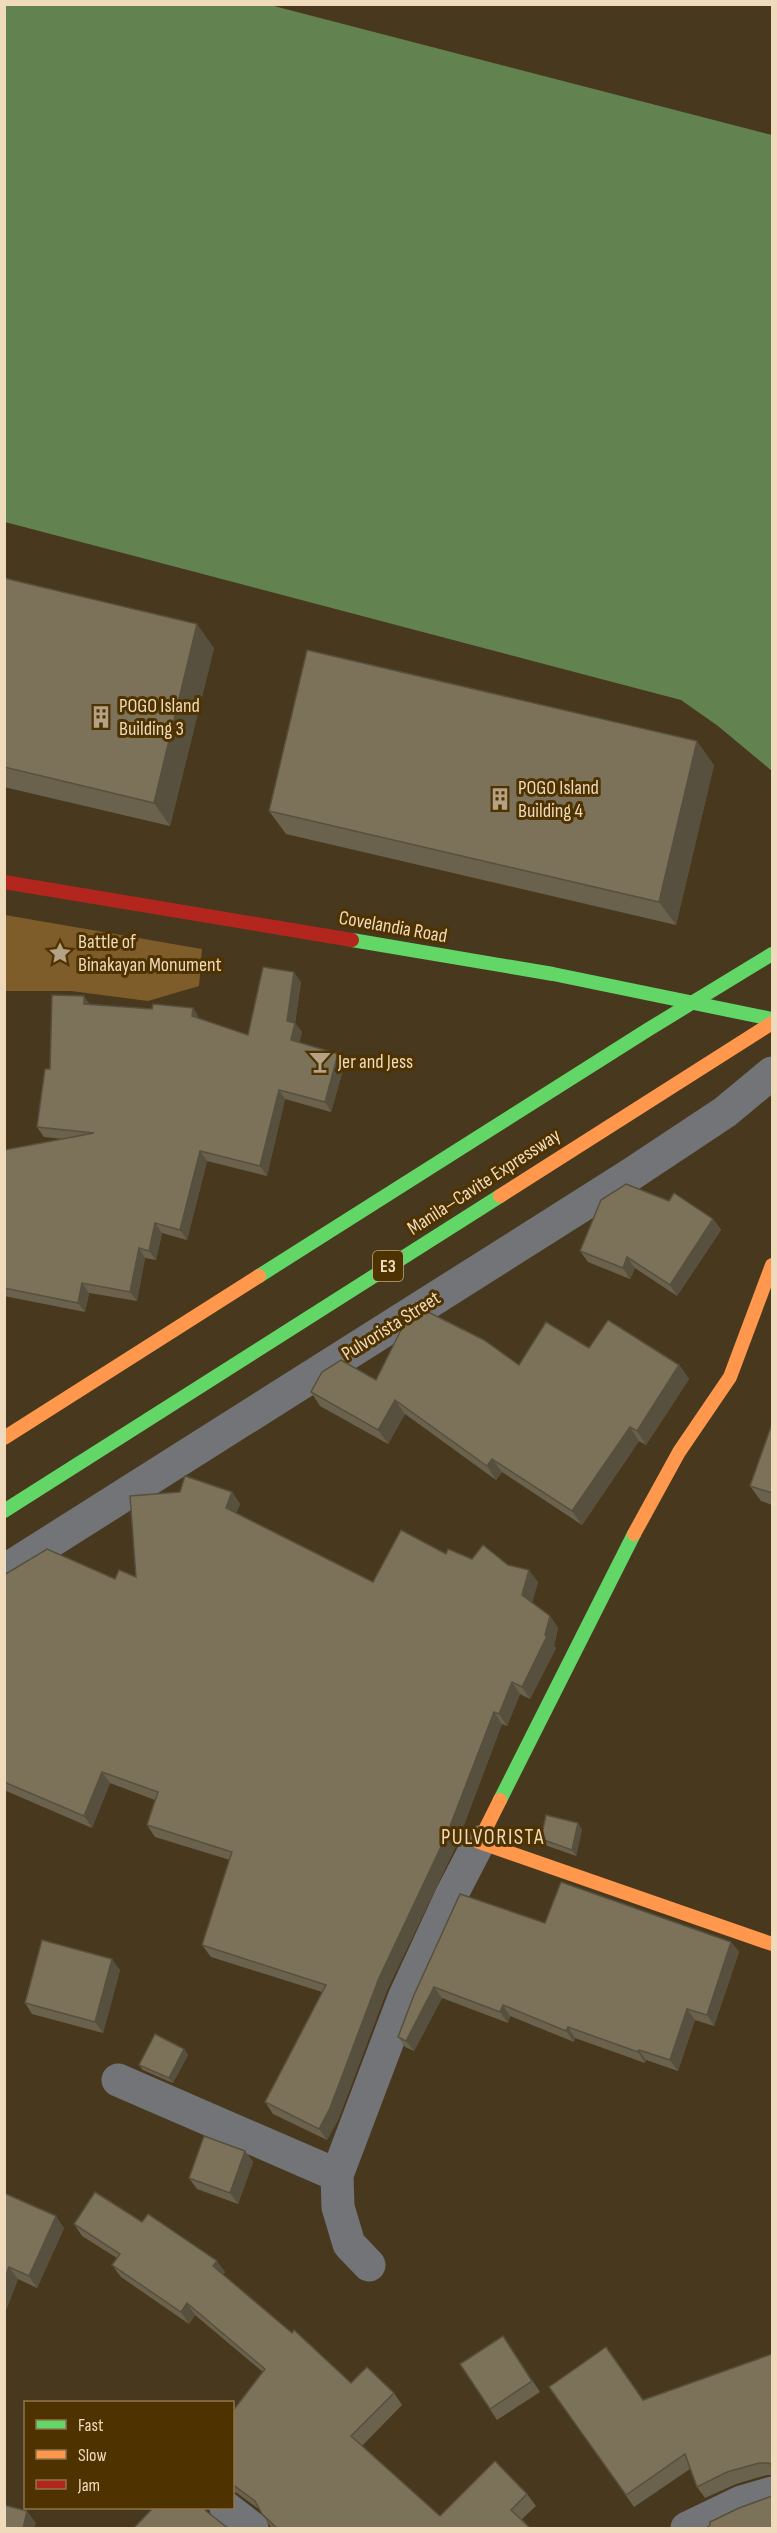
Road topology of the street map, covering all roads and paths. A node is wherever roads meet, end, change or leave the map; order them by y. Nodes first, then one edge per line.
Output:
1 (4, 882) edge
2 (772, 954) edge
3 (772, 1021) edge
4 (772, 1073) edge
5 (772, 1265) edge
6 (4, 1438) edge
7 (4, 1511) edge
8 (4, 1570) edge
9 (479, 1842) junction
10 (772, 1944) edge
11 (118, 2080) dead end
12 (337, 2175) junction
13 (369, 2265) dead end
14 (772, 2493) edge
15 (227, 2509) edge
16 (252, 2529) edge
17 (687, 2529) edge

1 - 3 main road, Covelandia Road
2 - 6 main road, Manila–Cavite Expressway, bridge
3 - 7 main road, Manila–Cavite Expressway / E3
4 - 8 street, Pulvorista Street
5 - 9 main road
9 - 10 main road
9 - 12 street
11 - 12 street
12 - 13 street
14 - 17 street
15 - 16 street

